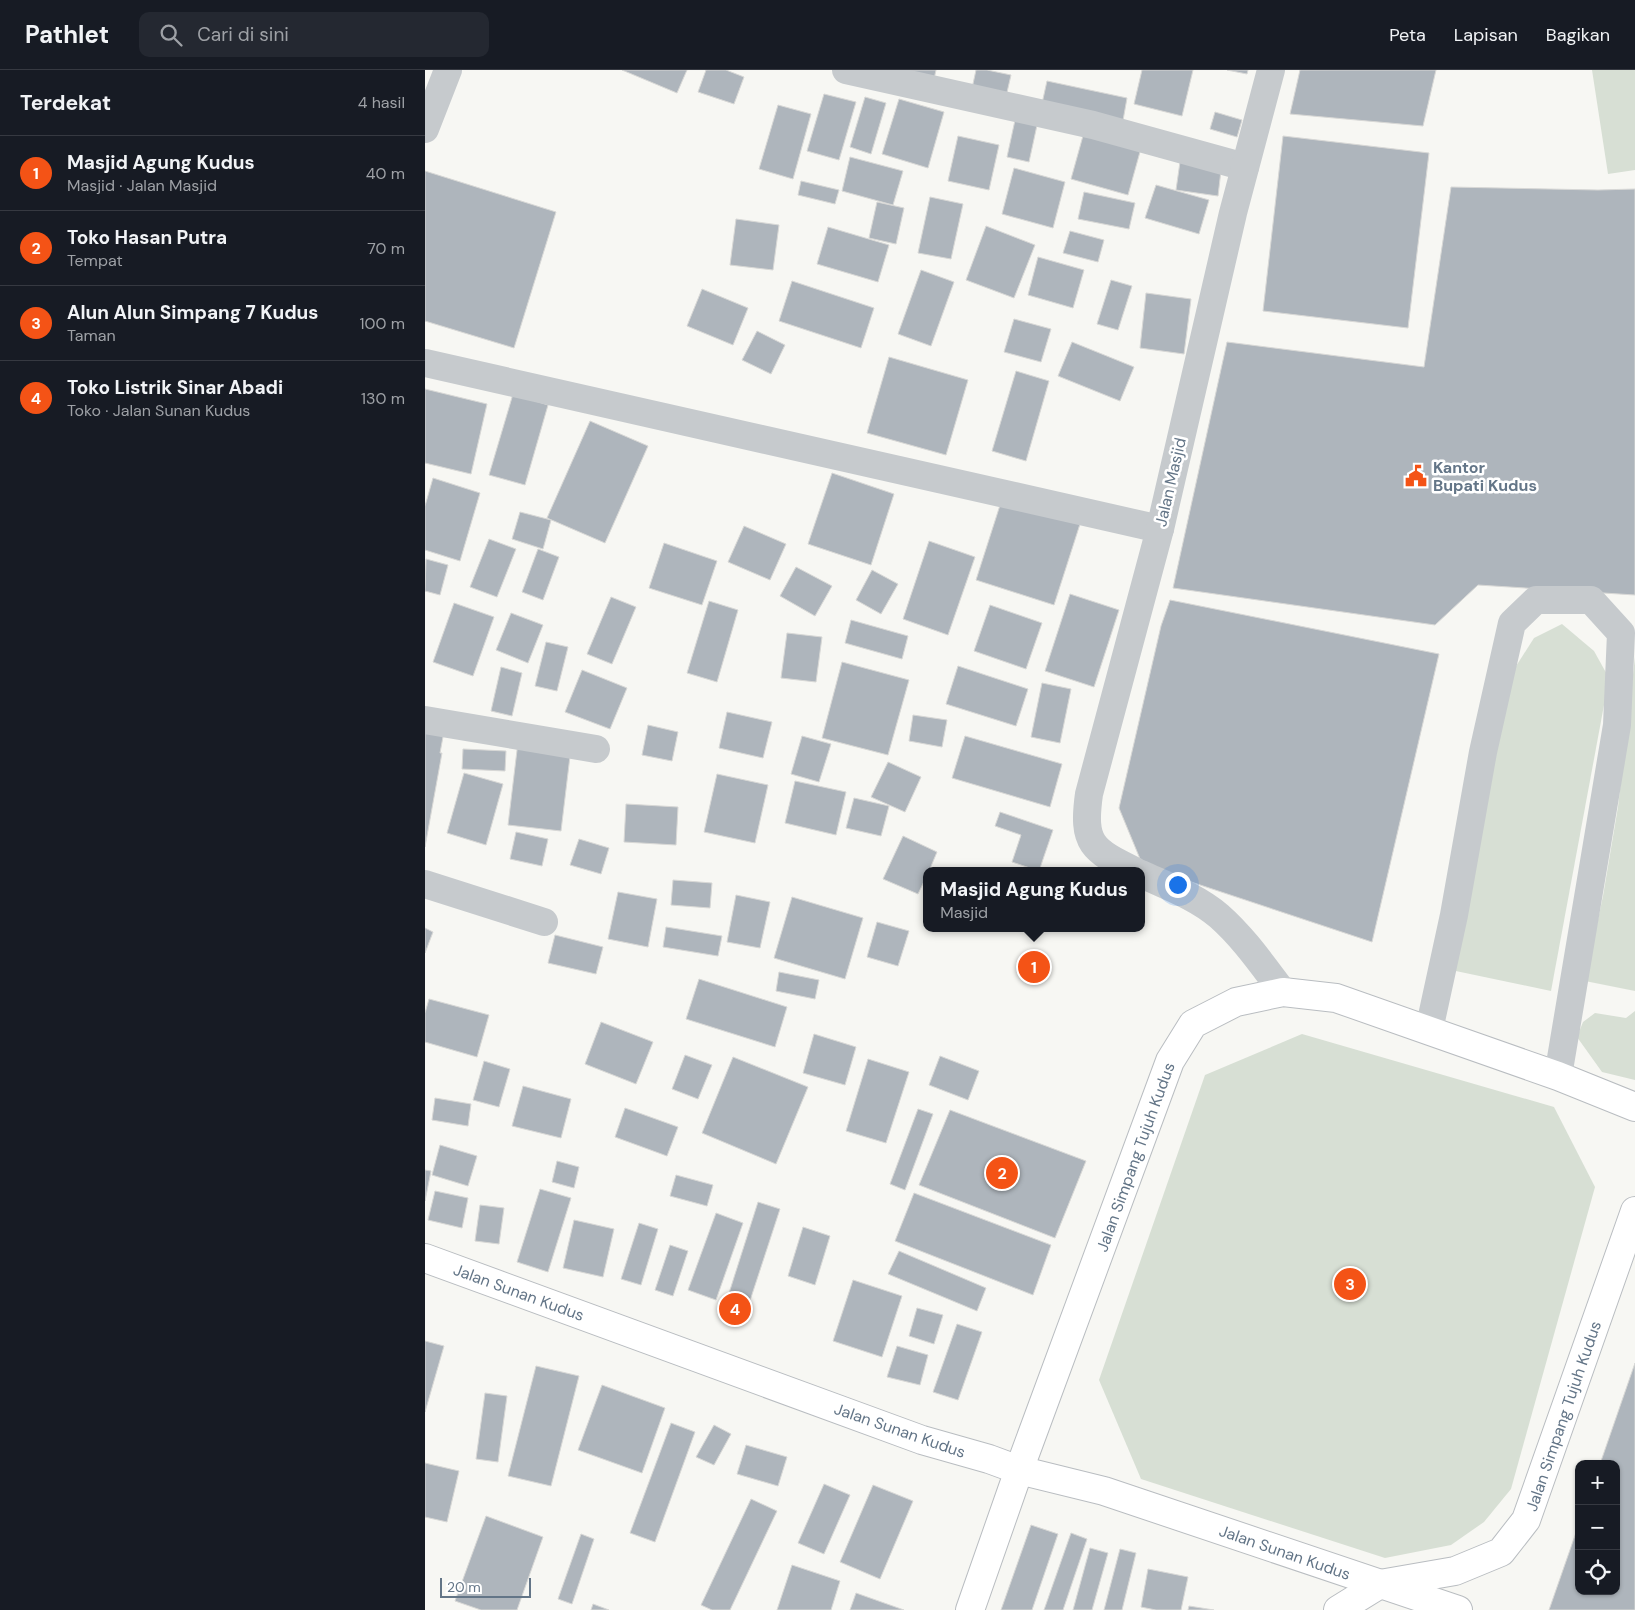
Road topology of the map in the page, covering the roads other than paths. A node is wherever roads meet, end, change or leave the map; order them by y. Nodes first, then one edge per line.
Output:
1 (448, 70) edge
2 (846, 70) edge
3 (1271, 70) edge
4 (946, 81) edge
5 (425, 129) edge
6 (1245, 167) junction
7 (425, 363) edge
8 (1159, 529) junction
9 (425, 720) edge
10 (596, 749) dead end
11 (1127, 867) edge
12 (1145, 876) edge
13 (425, 884) edge
14 (544, 922) dead end
15 (1283, 992) junction
16 (1429, 1030) junction
17 (1550, 1073) junction
18 (1635, 1107) edge
19 (1635, 1211) edge
20 (425, 1258) edge
21 (1019, 1470) junction
22 (1380, 1584) junction
23 (970, 1610) edge
24 (1338, 1610) edge
25 (1458, 1610) edge

1 - 5 street
2 - 4 street
3 - 6 street, Jalan Masjid
4 - 6 street
6 - 8 street, Jalan Masjid
7 - 8 street
8 - 11 street, Jalan Masjid
9 - 10 street
12 - 15 street
13 - 14 street
15 - 16 main road, Jalan Simpang Tujuh Kudus
15 - 21 main road, Jalan Simpang Tujuh Kudus
16 - 17 main road, Jalan Simpang Tujuh Kudus
16 - 17 street
17 - 18 main road, Jalan Simpang Tujuh Kudus
19 - 22 main road, Jalan Simpang Tujuh Kudus
20 - 21 main road, Jalan Sunan Kudus
21 - 22 main road, Jalan Sunan Kudus
21 - 23 main road, Jalan Simpang Tujuh Kudus
22 - 24 main road
22 - 25 main road, Jalan Sunan Kudus

